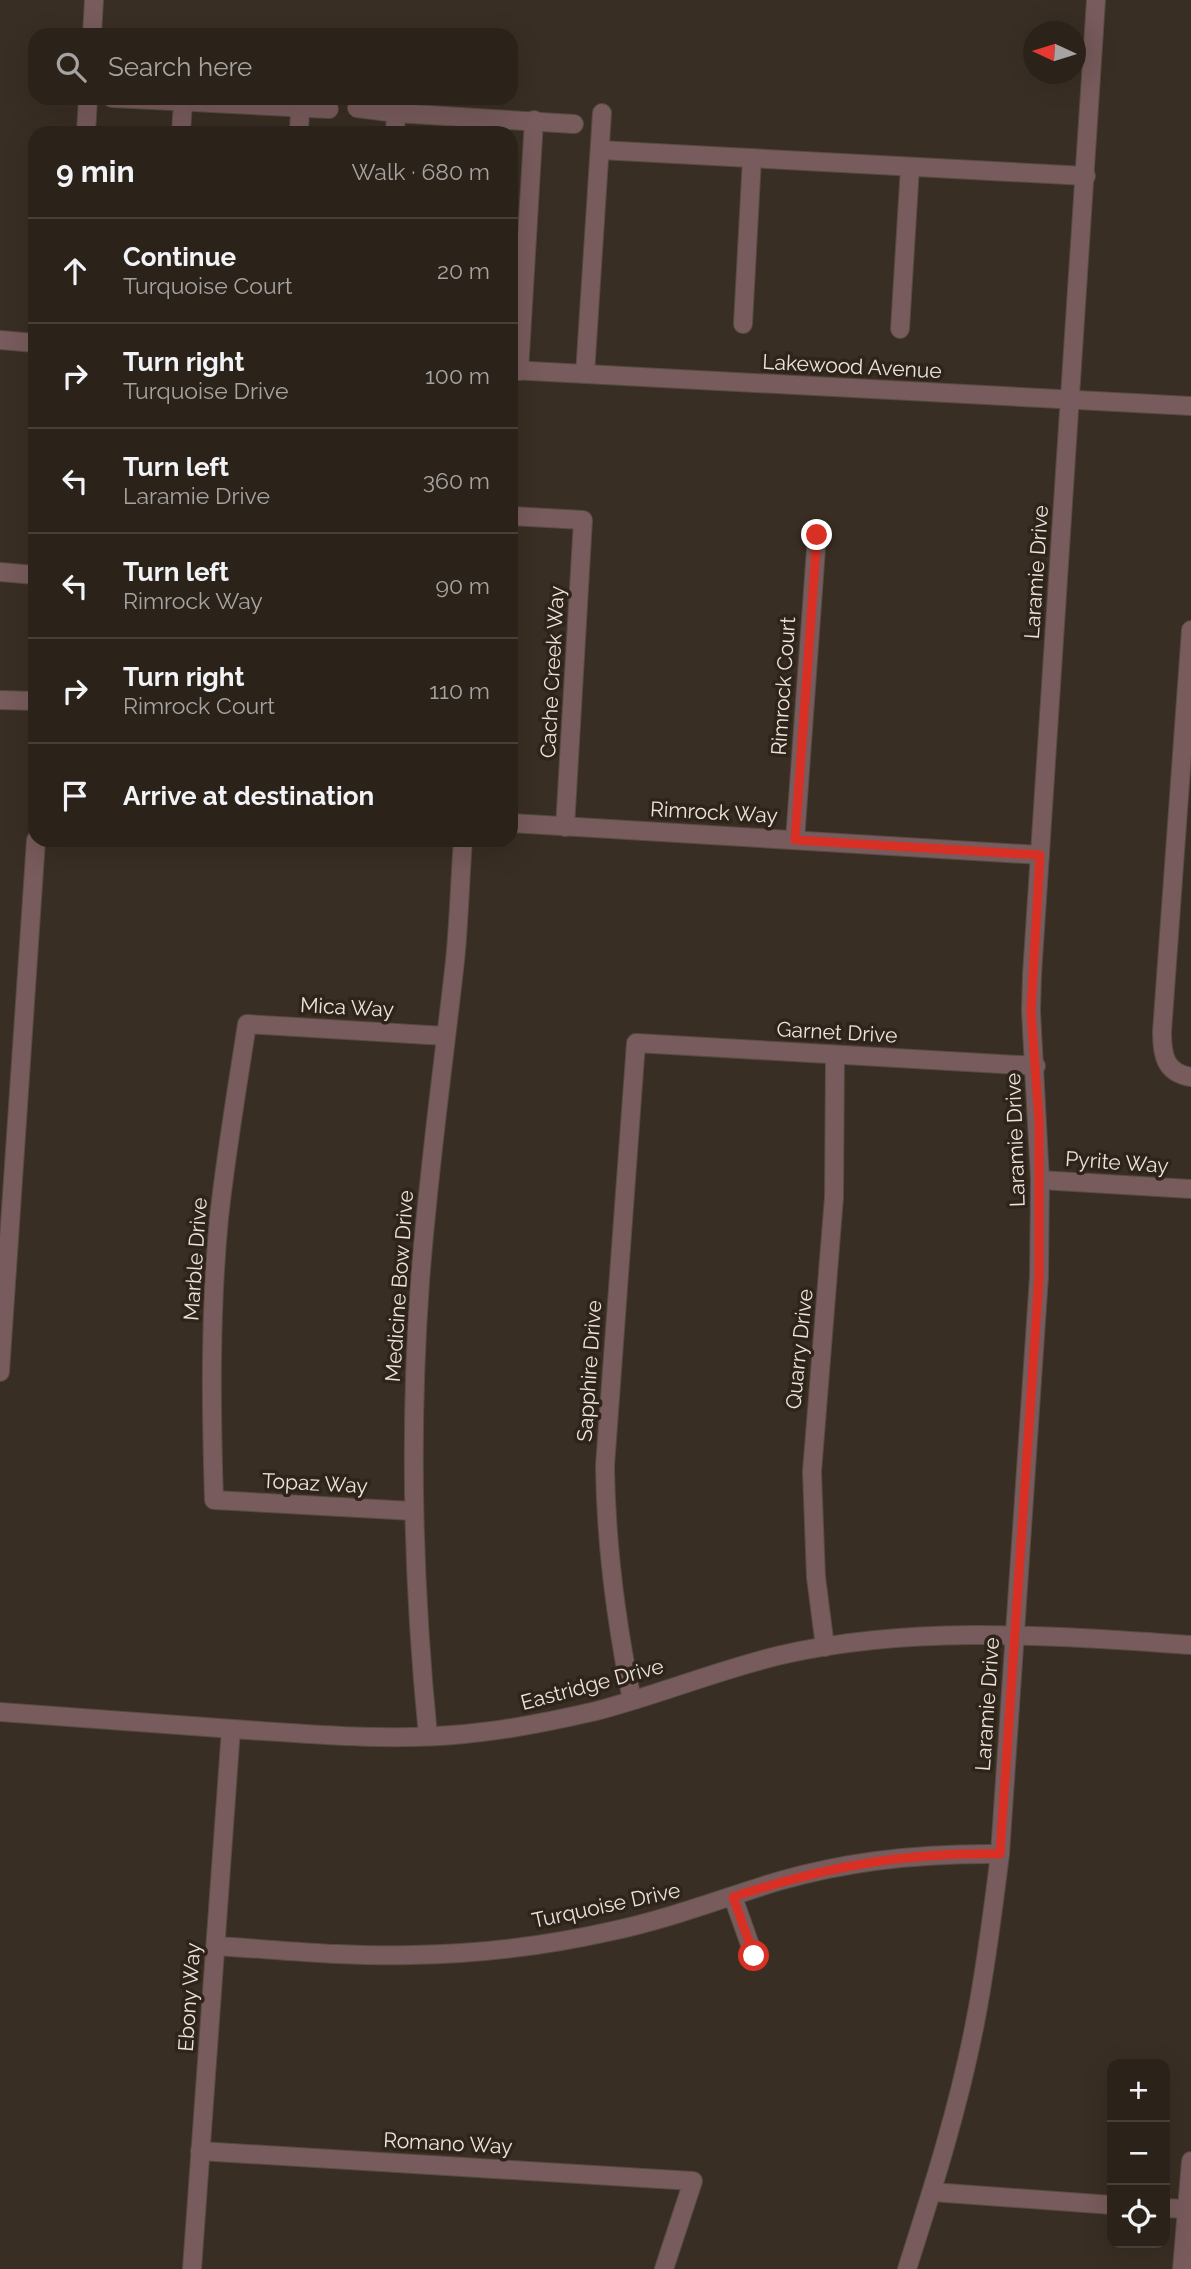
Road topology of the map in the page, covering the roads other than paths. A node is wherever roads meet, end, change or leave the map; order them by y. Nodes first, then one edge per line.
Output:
1 (94, 0) edge
2 (1096, 0) edge
3 (92, 28) edge
4 (88, 105) edge
5 (183, 105) edge
6 (253, 105) edge
7 (300, 107) junction
8 (357, 108) dead end
9 (329, 109) dead end
10 (396, 113) junction
11 (602, 113) dead end
12 (534, 120) junction
13 (574, 124) dead end
14 (86, 126) edge
15 (181, 126) edge
16 (299, 126) edge
17 (395, 126) edge
18 (600, 150) junction
19 (752, 158) junction
20 (910, 167) junction
21 (1086, 176) junction
22 (743, 324) dead end
23 (900, 328) dead end
24 (518, 331) edge
25 (0, 340) edge
26 (28, 342) edge
27 (518, 371) edge
28 (585, 374) junction
29 (1070, 401) junction
30 (1191, 406) edge
31 (518, 516) edge
32 (817, 535) dead end
33 (0, 572) edge
34 (28, 574) edge
35 (1191, 630) edge
36 (0, 700) edge
37 (28, 701) edge
38 (518, 824) edge
39 (565, 827) junction
40 (795, 840) junction
41 (36, 847) edge
42 (463, 847) edge
43 (1040, 855) junction
44 (247, 1024) joint
45 (445, 1036) junction
46 (636, 1043) joint
47 (835, 1055) junction
48 (1036, 1066) junction
49 (1191, 1077) edge
50 (1040, 1180) junction
51 (1191, 1189) edge
52 (0, 1372) edge
53 (214, 1500) joint
54 (413, 1511) junction
55 (1015, 1634) junction
56 (1191, 1645) edge
57 (825, 1647) junction
58 (632, 1700) junction
59 (0, 1712) edge
60 (230, 1729) junction
61 (428, 1736) junction
62 (1000, 1854) junction
63 (733, 1897) junction
64 (216, 1946) junction
65 (754, 1956) dead end
66 (200, 2151) junction
67 (1191, 2161) edge
68 (932, 2192) junction
69 (1107, 2205) edge
70 (1170, 2208) edge
71 (1186, 2209) junction
72 (192, 2269) edge
73 (664, 2269) edge
74 (907, 2269) edge
75 (1182, 2269) edge

1 - 3 street
2 - 21 street, Laramie Drive
4 - 14 street
5 - 15 street
6 - 7 street
7 - 9 street
7 - 16 street
8 - 10 street
10 - 12 street
10 - 17 street
11 - 18 street
12 - 13 street
12 - 24 street
18 - 19 street
18 - 28 street
19 - 20 street
19 - 22 street
20 - 21 street
20 - 23 street
21 - 29 street, Laramie Drive
25 - 26 street
27 - 28 street, Lakewood Avenue
28 - 29 street, Lakewood Avenue
29 - 30 street, Lakewood Avenue
29 - 43 street, Laramie Drive
31 - 39 street, Cache Creek Way
32 - 40 street, Rimrock Court
33 - 34 street
35 - 49 street
36 - 37 street
38 - 39 street, Rimrock Way
39 - 40 street, Rimrock Way
40 - 43 street, Rimrock Way
41 - 52 street
42 - 45 street, Medicine Bow Drive
43 - 48 street, Laramie Drive
44 - 45 street, Mica Way
44 - 53 street, Marble Drive
45 - 54 street, Medicine Bow Drive
46 - 47 street, Garnet Drive
46 - 58 street, Sapphire Drive
47 - 48 street, Garnet Drive
47 - 57 street, Quarry Drive
48 - 50 street, Laramie Drive
50 - 51 street, Pyrite Way
50 - 55 street, Laramie Drive
53 - 54 street, Topaz Way
54 - 61 street, Medicine Bow Drive
55 - 56 street, Eastridge Drive
55 - 57 street, Eastridge Drive
55 - 62 street, Laramie Drive
57 - 58 street, Eastridge Drive
58 - 61 street, Eastridge Drive
59 - 60 street, Eastridge Drive
60 - 61 street, Eastridge Drive
60 - 64 street, Ebony Way
62 - 63 street, Turquoise Drive
62 - 68 street, Laramie Drive
63 - 64 street, Turquoise Drive
63 - 65 street
64 - 66 street, Ebony Way
66 - 72 street, Ebony Way
66 - 73 street, Romano Way
67 - 71 street
68 - 69 street
68 - 74 street, Laramie Drive
70 - 71 street
71 - 75 street

